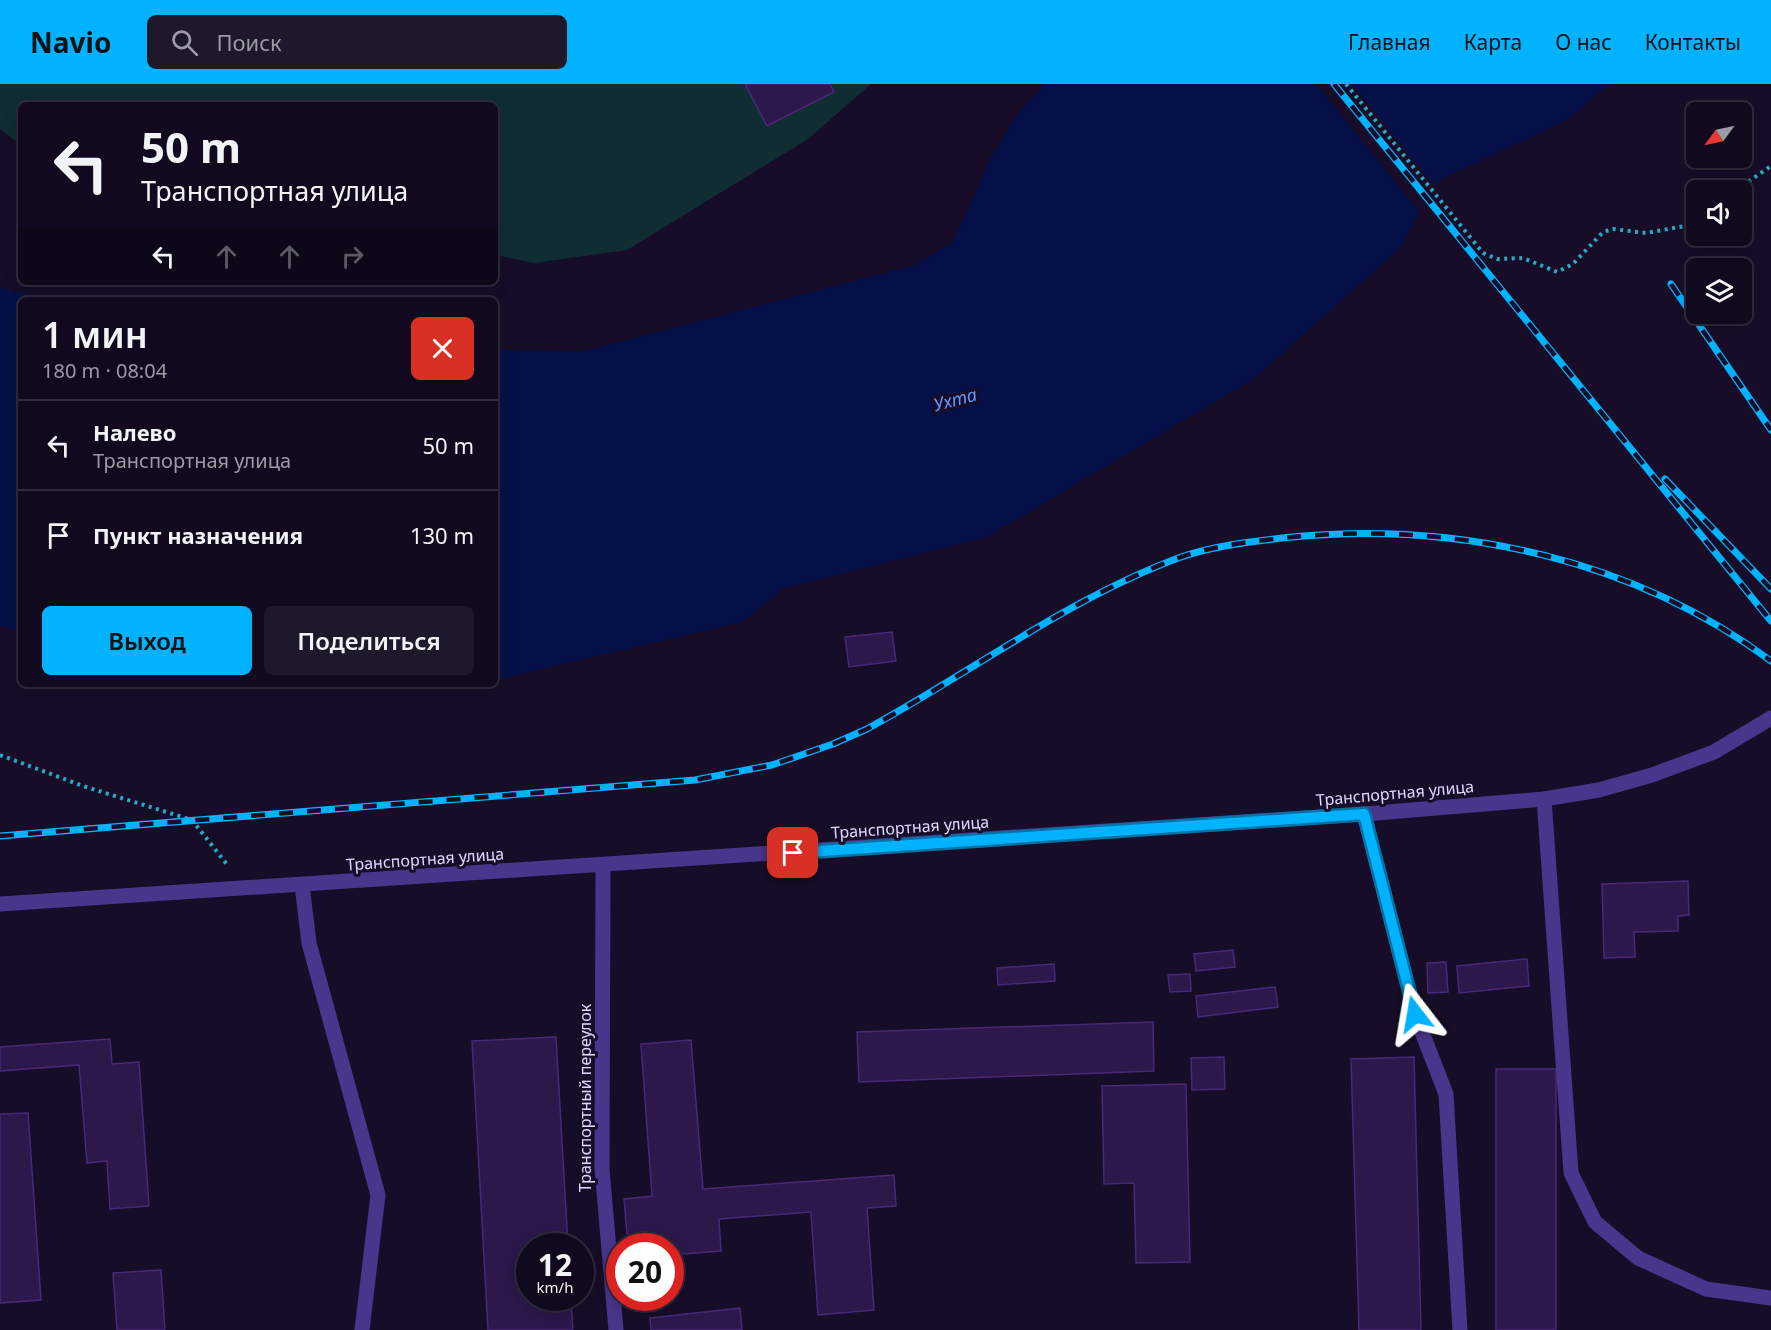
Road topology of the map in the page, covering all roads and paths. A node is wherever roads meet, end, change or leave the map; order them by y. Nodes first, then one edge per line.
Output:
1 (1346, 84) edge
2 (1771, 166) edge
3 (1751, 180) edge
4 (1686, 226) edge
5 (1771, 718) edge
6 (0, 755) edge
7 (1544, 799) junction
8 (1364, 814) junction
9 (603, 866) junction
10 (302, 885) junction
11 (246, 888) junction
12 (0, 904) edge
13 (1771, 1298) edge
14 (362, 1330) edge
15 (616, 1330) edge
16 (1460, 1330) edge

1 - 4 path
2 - 3 path
5 - 7 street, Транспортная улица
6 - 11 path
7 - 8 street, Транспортная улица
7 - 13 street
8 - 9 street, Транспортная улица
8 - 16 street
9 - 10 street, Транспортная улица
9 - 15 street, Транспортный переулок
10 - 11 street, Транспортная улица
10 - 14 street
11 - 12 street, Транспортная улица

